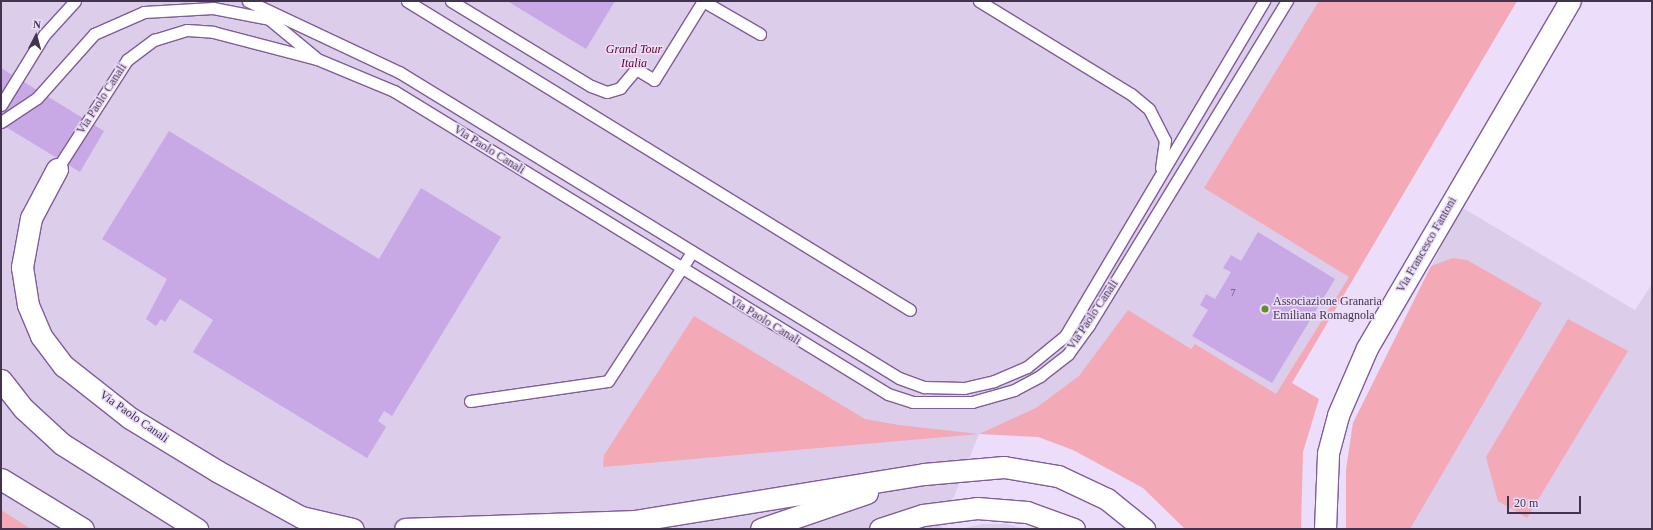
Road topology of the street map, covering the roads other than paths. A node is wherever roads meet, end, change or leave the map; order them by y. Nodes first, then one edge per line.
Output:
1 (75, 1) edge
2 (248, 1) edge
3 (407, 1) edge
4 (450, 1) edge
5 (979, 1) edge
6 (1264, 1) edge
7 (1287, 1) edge
8 (1570, 1) edge
9 (760, 34) dead end
10 (317, 59) junction
11 (1, 105) edge
12 (1, 122) edge
13 (57, 169) joint
14 (1149, 194) junction
15 (692, 252) junction
16 (681, 269) junction
17 (910, 310) dead end
18 (1, 380) edge
19 (470, 401) dead end
20 (924, 474) junction
21 (1, 479) edge
22 (83, 529) edge
23 (197, 529) edge
24 (353, 529) edge
25 (405, 529) edge
26 (761, 529) edge
27 (880, 529) edge
28 (1074, 529) edge
29 (1144, 529) edge
30 (1325, 529) edge

1 - 11 lane
2 - 15 lane
3 - 17 lane
4 - 9 lane
5 - 14 lane
6 - 14 lane
7 - 16 lane, Via Paolo Canali
8 - 30 street, Via Francesco Fantoni
10 - 12 lane
10 - 13 lane, Via Paolo Canali
10 - 16 lane, Via Paolo Canali
13 - 24 street, Via Paolo Canali
14 - 15 lane
15 - 16 lane
16 - 19 lane
18 - 23 street
20 - 25 street
20 - 26 street
20 - 29 street
21 - 22 street
27 - 28 street

